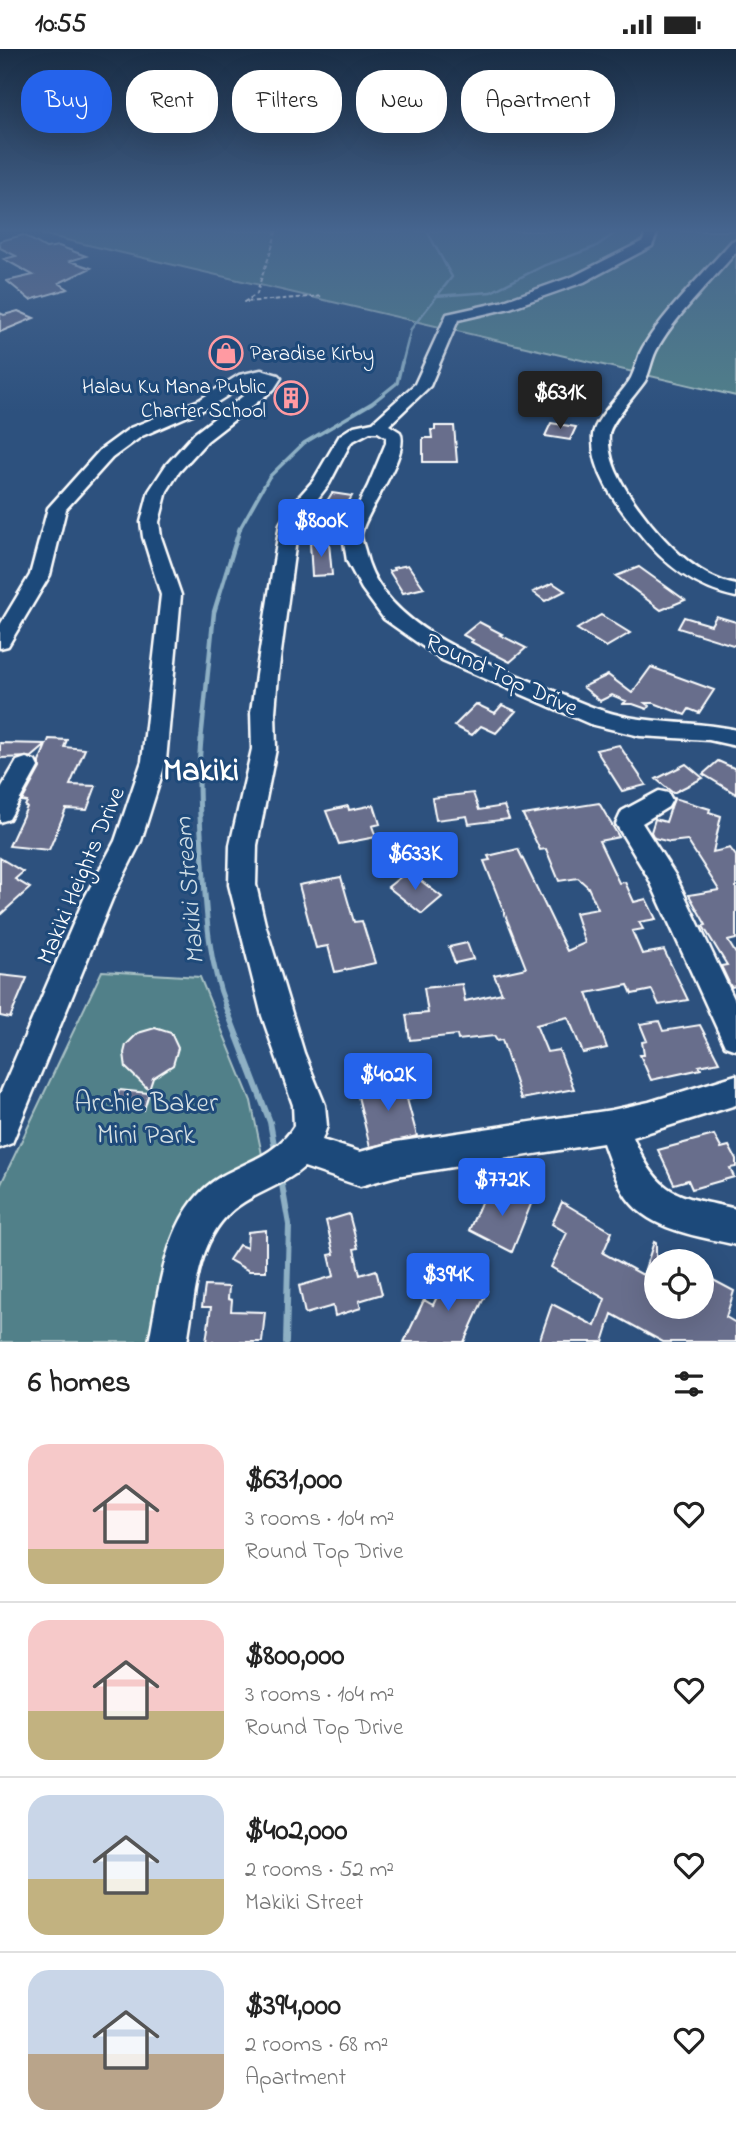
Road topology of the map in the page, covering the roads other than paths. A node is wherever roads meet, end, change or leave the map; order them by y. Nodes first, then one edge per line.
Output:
1 (544, 291) edge
2 (696, 291) edge
3 (377, 427) junction
4 (736, 591) edge
5 (0, 641) edge
6 (736, 738) edge
7 (26, 767) dead end
8 (659, 800) dead end
9 (0, 812) edge
10 (736, 1036) edge
11 (736, 1090) edge
12 (612, 1126) junction
13 (0, 1132) edge
14 (299, 1149) junction
15 (259, 1177) joint
16 (736, 1227) edge
17 (168, 1342) edge

1 - 3 street
2 - 4 street
3 - 6 street, Round Top Drive
3 - 14 street
5 - 13 street, Makiki Heights Drive
7 - 9 street
8 - 10 street
11 - 12 street
12 - 14 street
12 - 16 street
14 - 15 street
15 - 17 street

